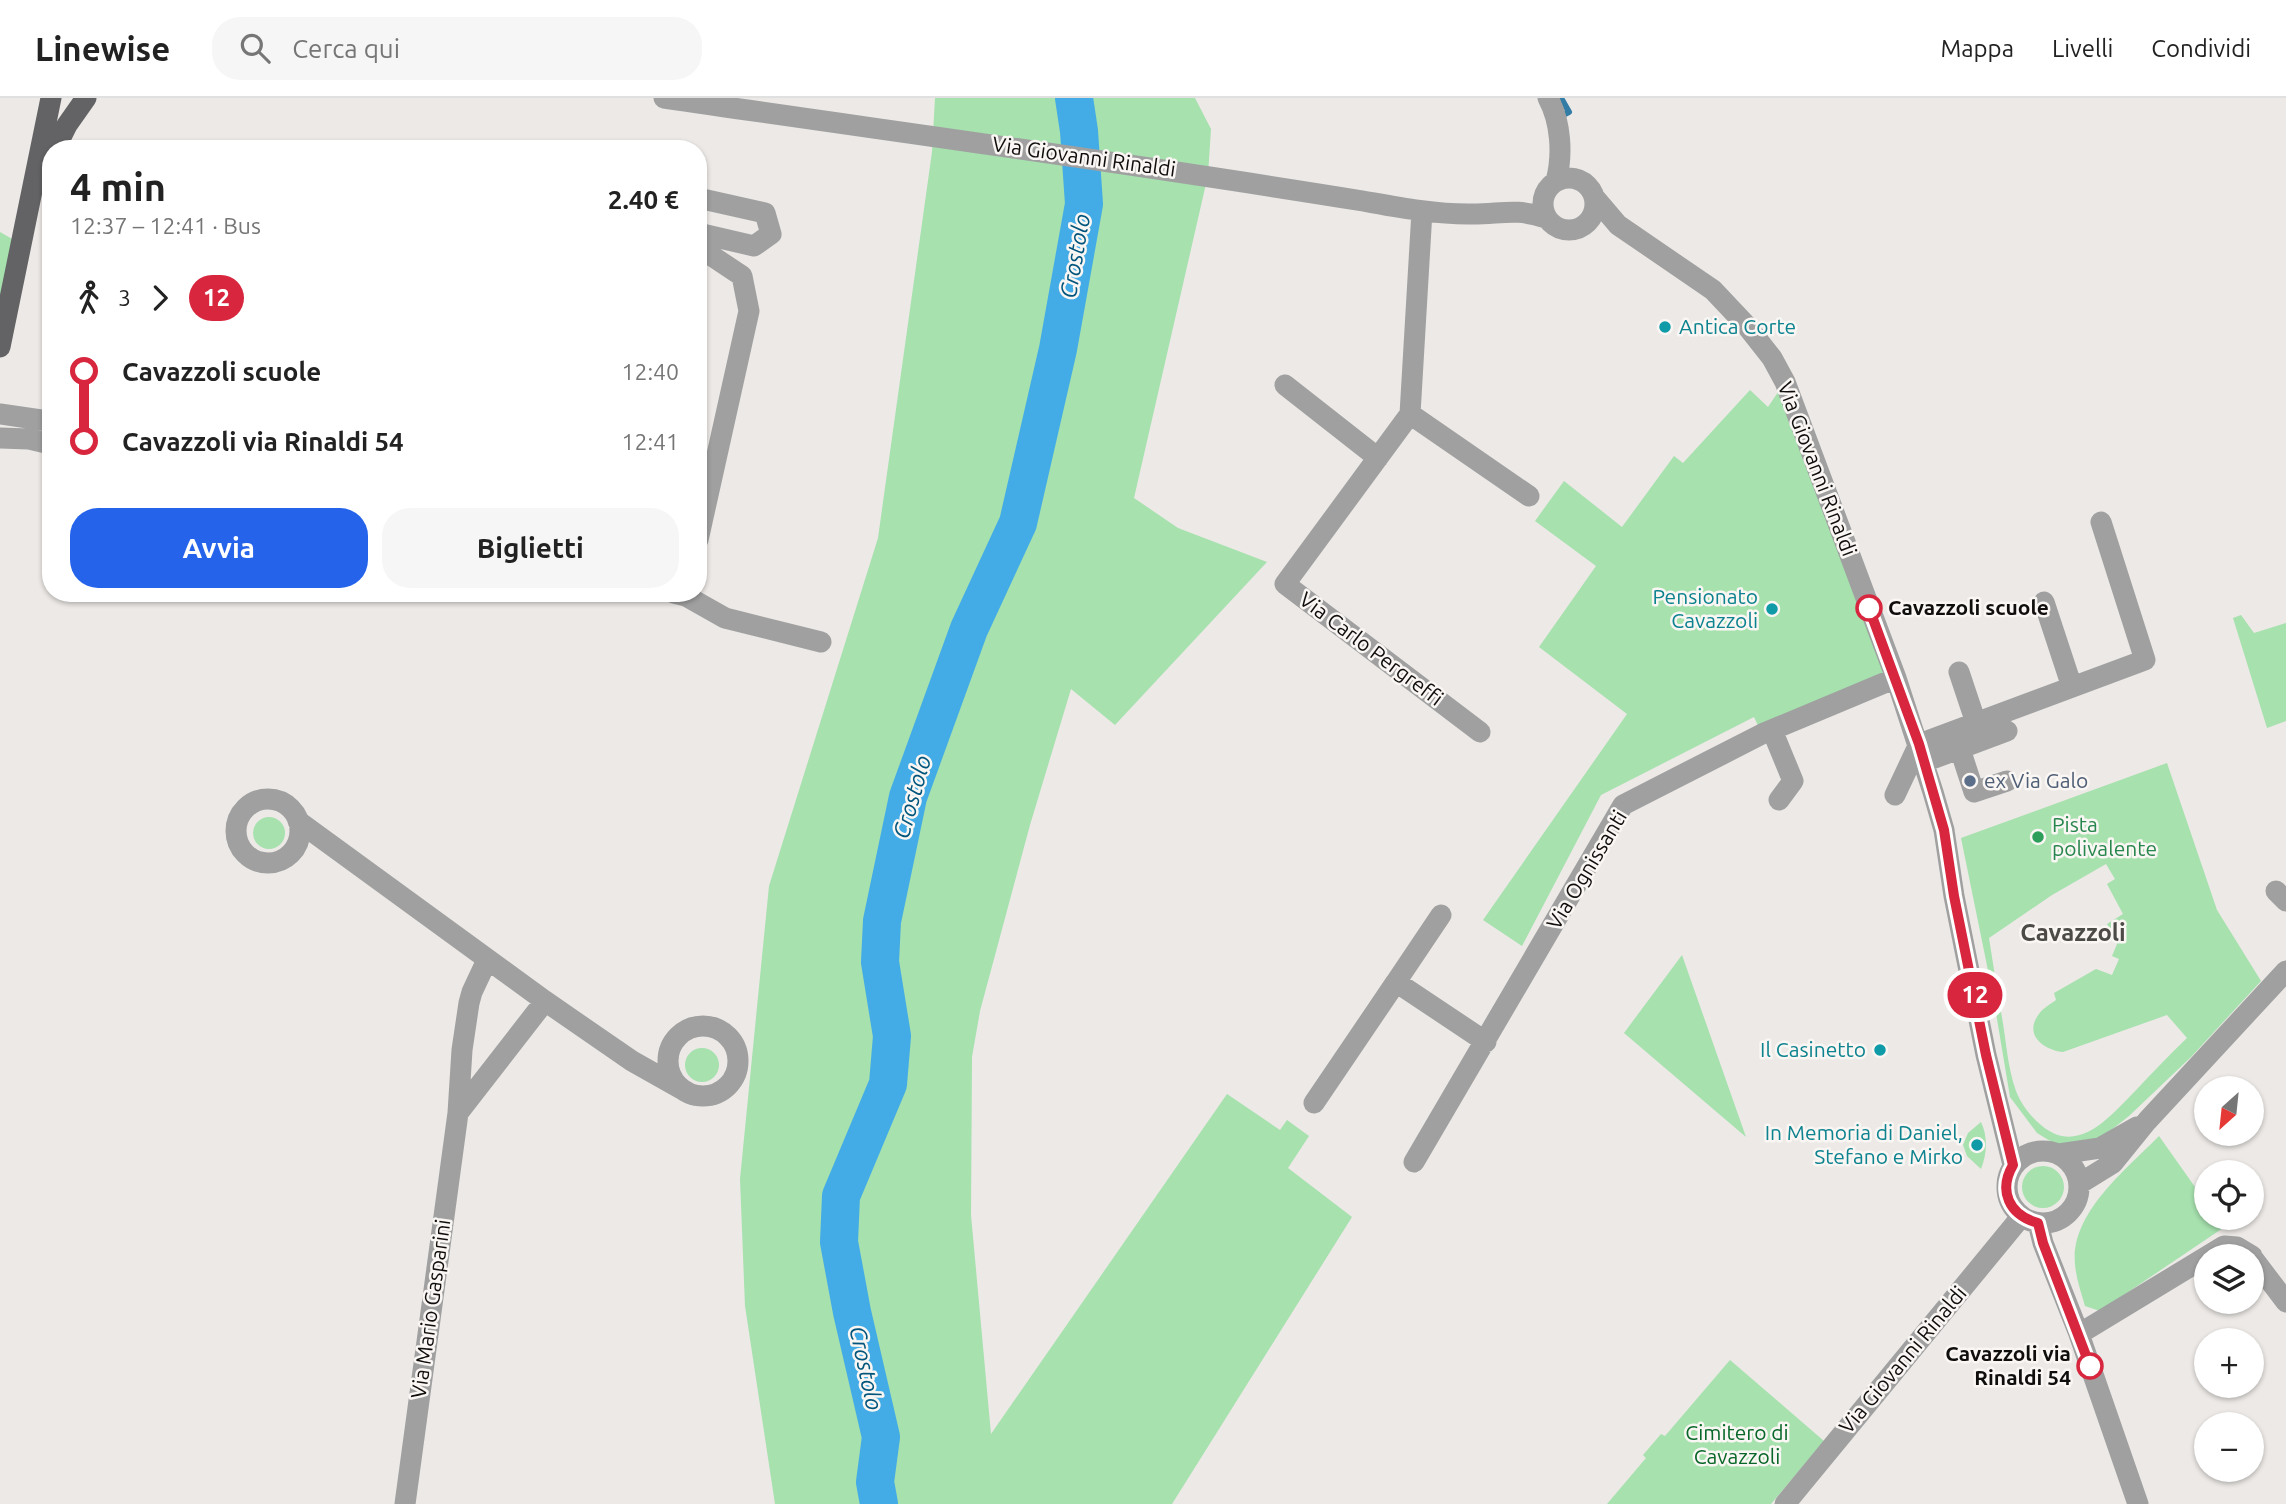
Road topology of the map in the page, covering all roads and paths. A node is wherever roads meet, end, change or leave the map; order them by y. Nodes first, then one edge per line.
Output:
1 (51, 98) edge
2 (86, 98) edge
3 (664, 98) edge
4 (1548, 98) edge
5 (43, 140) edge
6 (60, 140) edge
7 (42, 143) edge
8 (1561, 156) junction
9 (42, 173) edge
10 (1553, 184) junction
11 (1589, 190) junction
12 (32, 192) junction
13 (707, 200) edge
14 (1423, 211) junction
15 (1504, 211) junction
16 (1546, 218) junction
17 (1581, 228) junction
18 (707, 235) edge
19 (1644, 244) junction
20 (707, 253) edge
21 (0, 347) edge
22 (1285, 385) dead end
23 (0, 414) edge
24 (1410, 414) junction
25 (42, 420) edge
26 (0, 438) edge
27 (42, 438) edge
28 (1378, 458) junction
29 (1529, 496) dead end
30 (707, 500) edge
31 (2101, 522) dead end
32 (696, 602) edge
33 (2044, 602) dead end
34 (821, 642) dead end
35 (1959, 672) dead end
36 (1896, 678) junction
37 (2072, 687) junction
38 (1976, 723) junction
39 (1772, 730) junction
40 (2007, 731) dead end
41 (1480, 732) dead end
42 (1959, 749) junction
43 (1921, 753) junction
44 (2007, 781) dead end
45 (1895, 795) dead end
46 (1779, 800) dead end
47 (299, 821) junction
48 (297, 846) junction
49 (332, 847) junction
50 (1441, 915) dead end
51 (487, 960) junction
52 (2286, 971) edge
53 (1396, 982) junction
54 (545, 1001) junction
55 (1486, 1042) junction
56 (671, 1046) junction
57 (632, 1060) junction
58 (687, 1092) junction
59 (1314, 1103) dead end
60 (1998, 1104) junction
61 (458, 1113) junction
62 (2147, 1121) junction
63 (2035, 1151) junction
64 (2059, 1154) junction
65 (1414, 1163) dead end
66 (2013, 1165) junction
67 (2079, 1184) junction
68 (2064, 1217) junction
69 (2030, 1220) junction
70 (2194, 1264) edge
71 (2053, 1267) junction
72 (2264, 1273) edge
73 (2286, 1302) edge
74 (2079, 1334) junction
75 (404, 1504) edge
76 (1785, 1504) edge
77 (2138, 1504) edge

1 - 5 main road
2 - 6 main road
3 - 14 street, Via Giovanni Rinaldi
4 - 8 street
7 - 12 main road
8 - 10 street
8 - 11 street
9 - 12 main road
10 - 11 street
10 - 15 street
10 - 16 street
11 - 17 street
11 - 19 street
12 - 21 main road
13 - 18 street
14 - 15 street, Via Giovanni Rinaldi
14 - 24 street
15 - 16 street
16 - 17 street
17 - 19 street
19 - 36 street, Via Giovanni Rinaldi
20 - 30 street
22 - 28 street
23 - 25 street
24 - 28 street, Via Carlo Pergreffi
24 - 29 street
26 - 27 street
28 - 41 street, Via Carlo Pergreffi
31 - 37 street
32 - 34 street
33 - 37 street
35 - 38 street
36 - 39 street, Via Ognissanti
36 - 43 street, Via Giovanni Rinaldi
37 - 38 street
38 - 43 street
39 - 46 street
39 - 55 street, Via Ognissanti
40 - 42 street
42 - 43 street
42 - 44 street
43 - 45 street
43 - 60 street, Via Giovanni Rinaldi
47 - 48 street
47 - 48 street
47 - 49 street
48 - 49 street
49 - 51 street
50 - 53 street
51 - 54 street
51 - 61 street, Via Mario Gasparini
52 - 62 street
53 - 55 street
53 - 59 street
54 - 57 street
54 - 61 street, Via Mario Gasparini
55 - 65 street, Via Ognissanti
56 - 57 street
56 - 58 street
56 - 58 street
57 - 58 street
60 - 63 street, Via Giovanni Rinaldi
60 - 66 street, Via Giovanni Rinaldi
61 - 75 street, Via Mario Gasparini
62 - 64 street
62 - 67 street
63 - 64 street
63 - 66 street
64 - 67 street
66 - 69 street, Via Giovanni Rinaldi
67 - 68 street
68 - 69 street
68 - 71 street
69 - 71 street, Via Giovanni Rinaldi
69 - 76 street, Via Giovanni Rinaldi
70 - 74 street
71 - 74 street, Via Giovanni Rinaldi
72 - 73 street
74 - 77 street, Via Giovanni Rinaldi

